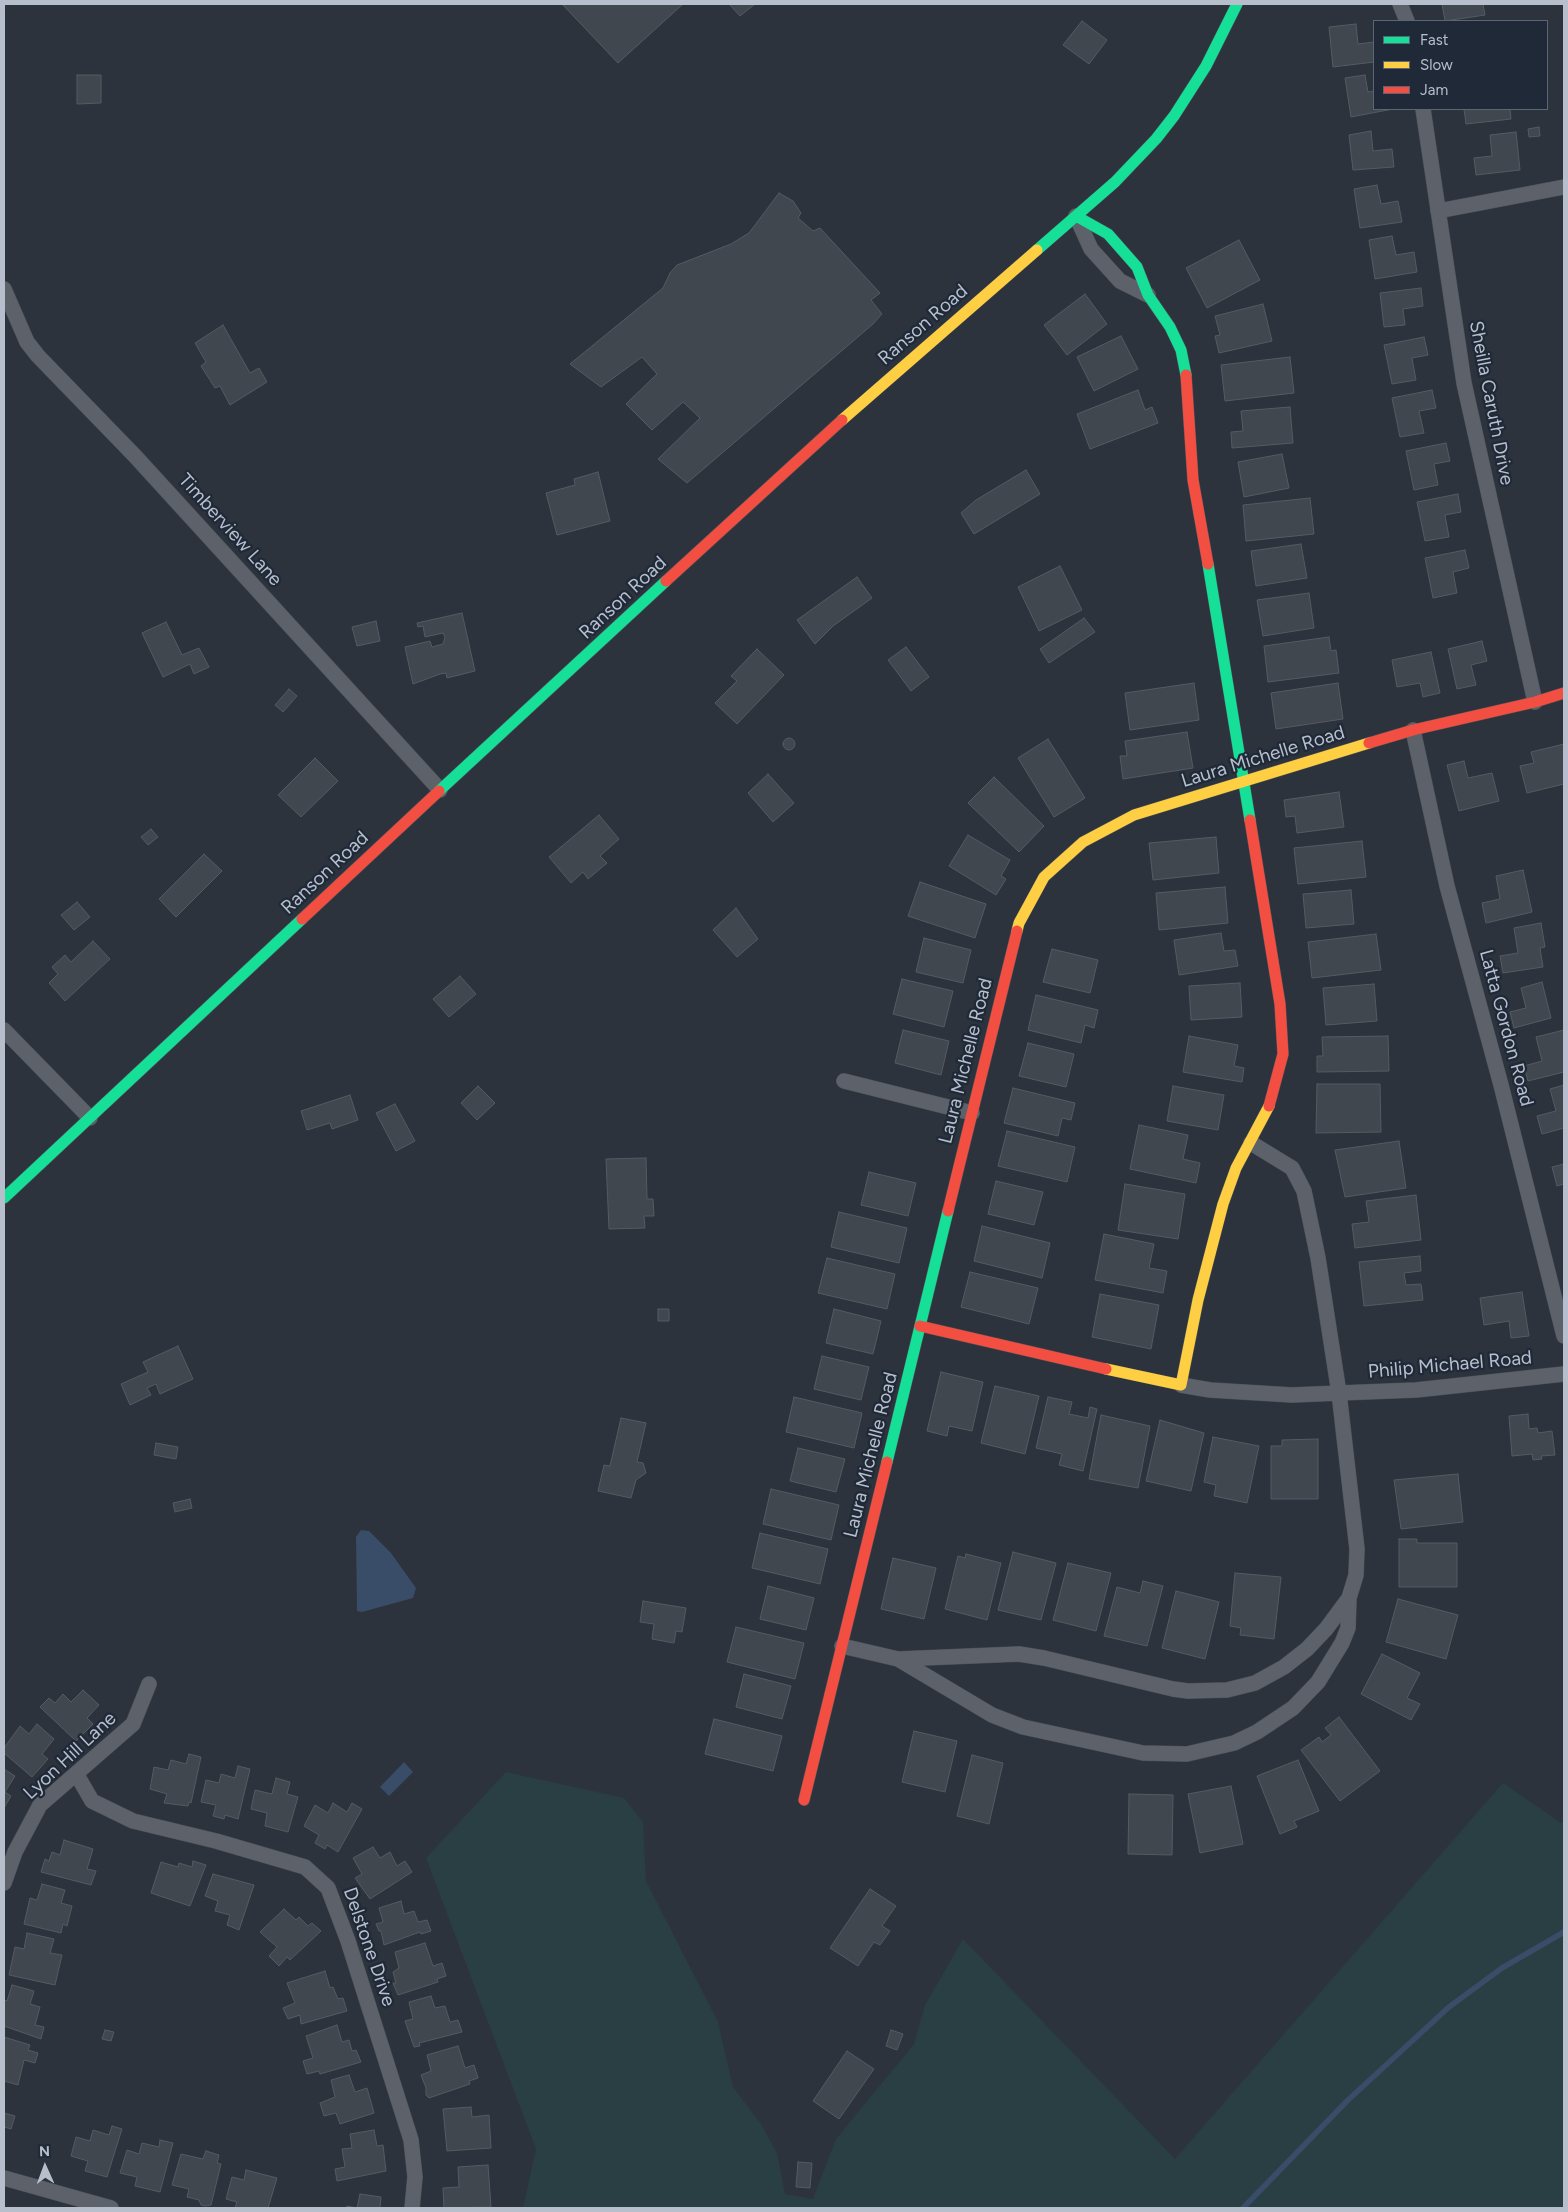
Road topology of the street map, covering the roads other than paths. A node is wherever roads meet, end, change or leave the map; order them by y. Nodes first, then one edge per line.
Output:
1 (1237, 4) edge
2 (1400, 4) edge
3 (1407, 20) edge
4 (1423, 110) edge
5 (1564, 187) edge
6 (1438, 211) junction
7 (1076, 216) junction
8 (4, 289) edge
9 (1148, 295) junction
10 (1564, 693) edge
11 (1535, 702) junction
12 (1413, 730) junction
13 (1244, 783) junction
14 (440, 790) junction
15 (4, 1030) edge
16 (844, 1082) dead end
17 (972, 1113) junction
18 (90, 1118) junction
19 (1251, 1143) junction
20 (4, 1198) edge
21 (920, 1326) junction
22 (1564, 1336) edge
23 (1564, 1374) edge
24 (1181, 1385) junction
25 (1339, 1393) junction
26 (1349, 1598) junction
27 (842, 1646) junction
28 (898, 1659) junction
29 (149, 1684) dead end
30 (77, 1775) junction
31 (804, 1800) dead end
32 (4, 1883) edge
33 (4, 2178) edge
34 (112, 2208) edge
35 (412, 2208) edge

1 - 7 street, Ranson Road
2 - 3 street
4 - 6 street, Sheilla Caruth Drive
5 - 6 street
6 - 11 street, Sheilla Caruth Drive
7 - 9 street
7 - 9 street
7 - 14 street, Ranson Road
8 - 14 street, Timberview Lane
9 - 13 street
10 - 11 street, Laura Michelle Road
11 - 12 street, Laura Michelle Road
12 - 13 street, Laura Michelle Road
12 - 22 street, Latta Gordon Road
13 - 17 street, Laura Michelle Road
13 - 19 street
14 - 18 street, Ranson Road
15 - 18 street
16 - 17 street
17 - 21 street, Laura Michelle Road
18 - 20 street, Ranson Road
19 - 24 street
19 - 25 street
21 - 24 street
21 - 27 street, Laura Michelle Road
23 - 25 street, Philip Michael Road
24 - 25 street, Philip Michael Road
25 - 26 street
26 - 28 street
26 - 28 street
27 - 28 street
27 - 31 street, Laura Michelle Road
29 - 30 street, Lyon Hill Lane
30 - 32 street, Lyon Hill Lane
30 - 35 street, Delstone Drive
33 - 34 street

